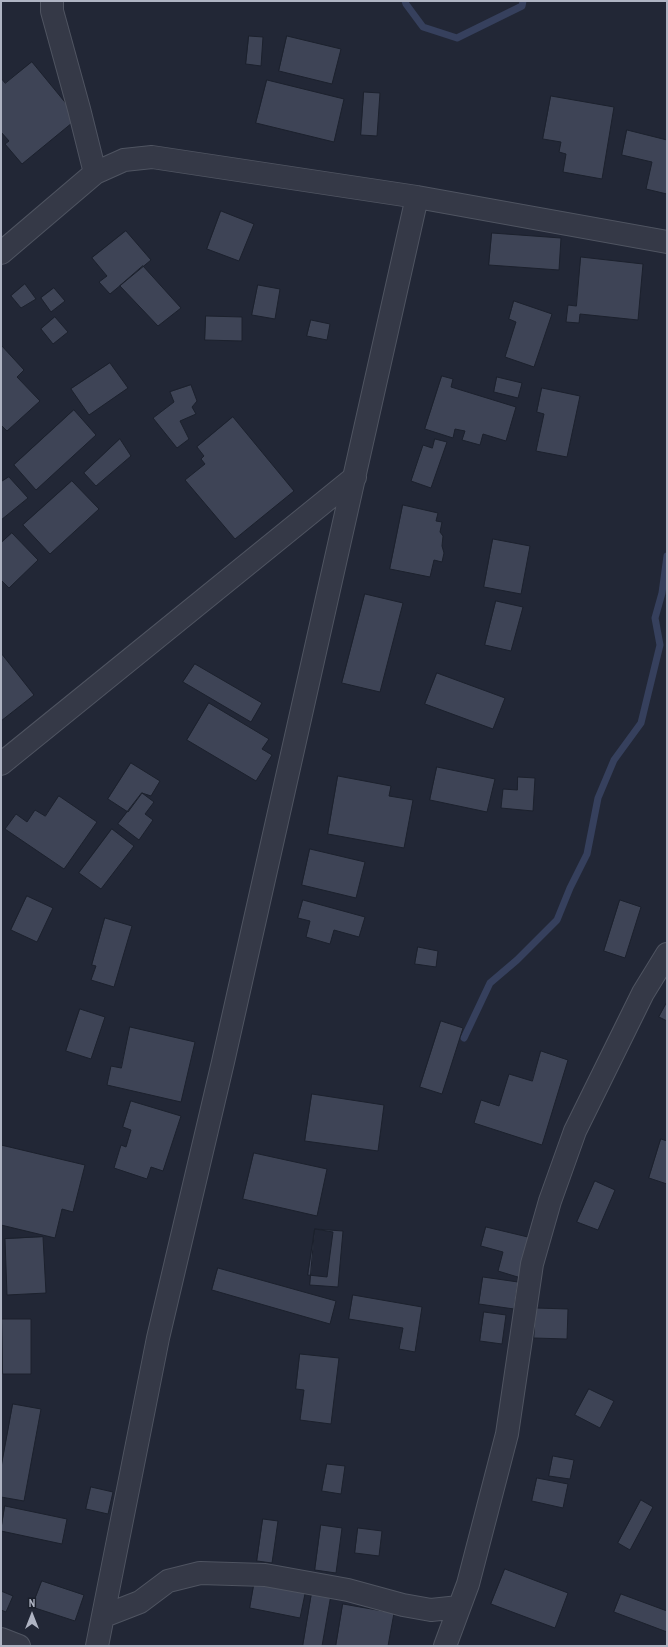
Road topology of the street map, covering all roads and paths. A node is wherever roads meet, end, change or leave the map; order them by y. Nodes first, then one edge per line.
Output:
1 (52, 1) edge
2 (95, 173) junction
3 (417, 197) junction
4 (667, 242) edge
5 (1, 253) edge
6 (355, 476) junction
7 (1, 764) edge
8 (667, 954) edge
9 (459, 1607) junction
10 (104, 1616) junction
11 (1, 1639) edge
12 (19, 1646) edge
13 (97, 1646) edge
14 (445, 1646) edge

1 - 2 street
2 - 3 street
2 - 5 street
3 - 4 street
3 - 6 street
6 - 7 street
6 - 10 street
8 - 9 street
9 - 10 street
9 - 14 street
10 - 13 street
11 - 12 street

